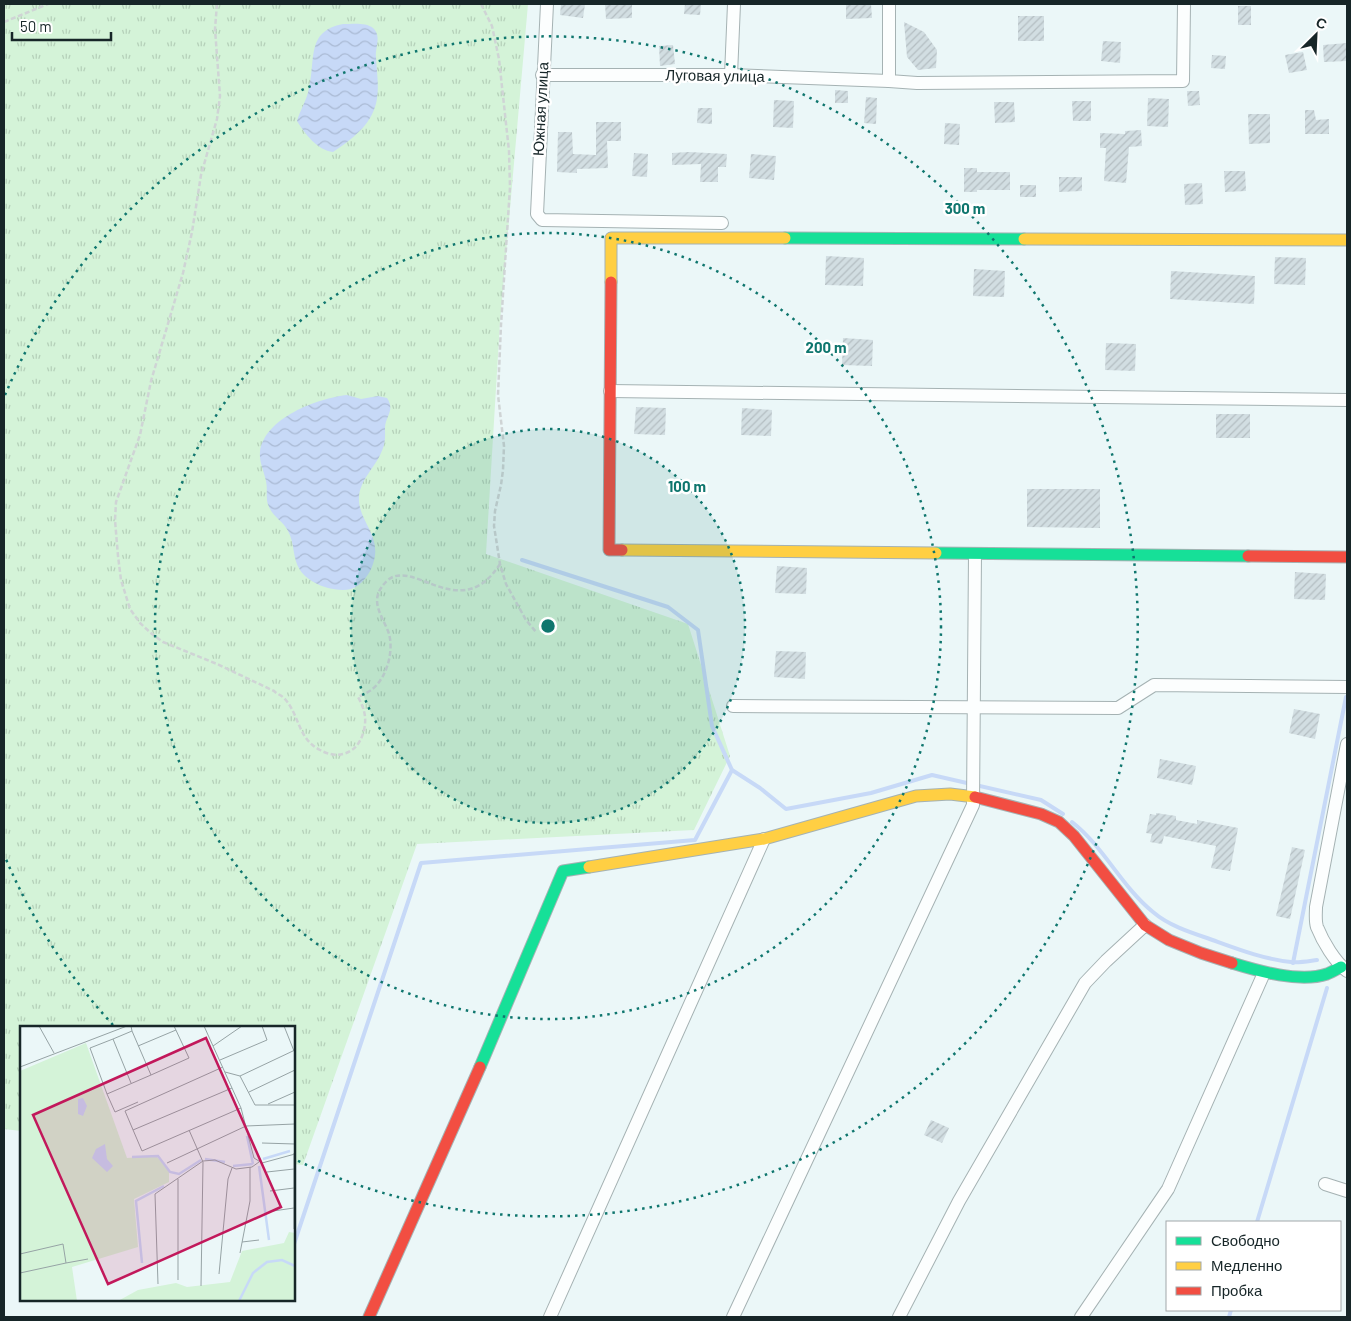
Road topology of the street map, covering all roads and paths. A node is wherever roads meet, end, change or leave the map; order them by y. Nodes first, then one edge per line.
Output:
1 (48, 4) edge
2 (217, 4) edge
3 (481, 4) edge
4 (547, 4) edge
5 (734, 4) edge
6 (889, 4) edge
7 (1184, 4) edge
8 (4, 22) edge
9 (542, 75) junction
10 (731, 75) junction
11 (888, 81) junction
12 (722, 223) dead end
13 (1347, 240) edge
14 (610, 391) junction
15 (1347, 400) edge
16 (975, 554) junction
17 (1347, 557) edge
18 (500, 564) junction
19 (536, 632) dead end
20 (1347, 687) edge
21 (733, 706) dead end
22 (974, 708) junction
23 (1347, 744) edge
24 (973, 796) junction
25 (764, 839) junction
26 (1145, 926) junction
27 (1344, 969) edge
28 (1264, 973) junction
29 (1325, 1184) dead end
30 (1347, 1191) edge
31 (369, 1317) edge
32 (550, 1317) edge
33 (733, 1317) edge
34 (898, 1317) edge
35 (1081, 1317) edge

1 - 8 path
2 - 18 path
3 - 18 path
4 - 9 street, Южная улица
5 - 10 street
6 - 11 street
7 - 11 street, Луговая улица
9 - 10 street, Луговая улица
9 - 12 street, Южная улица
10 - 11 street, Луговая улица
13 - 14 street
14 - 15 street
14 - 16 street
16 - 17 street
16 - 22 street
18 - 19 path
20 - 22 street
21 - 22 street
22 - 24 street
23 - 27 street
24 - 25 street
24 - 26 street
24 - 33 street
25 - 31 street
25 - 32 street
26 - 28 street
26 - 34 street
27 - 28 street
28 - 35 street
29 - 30 street

